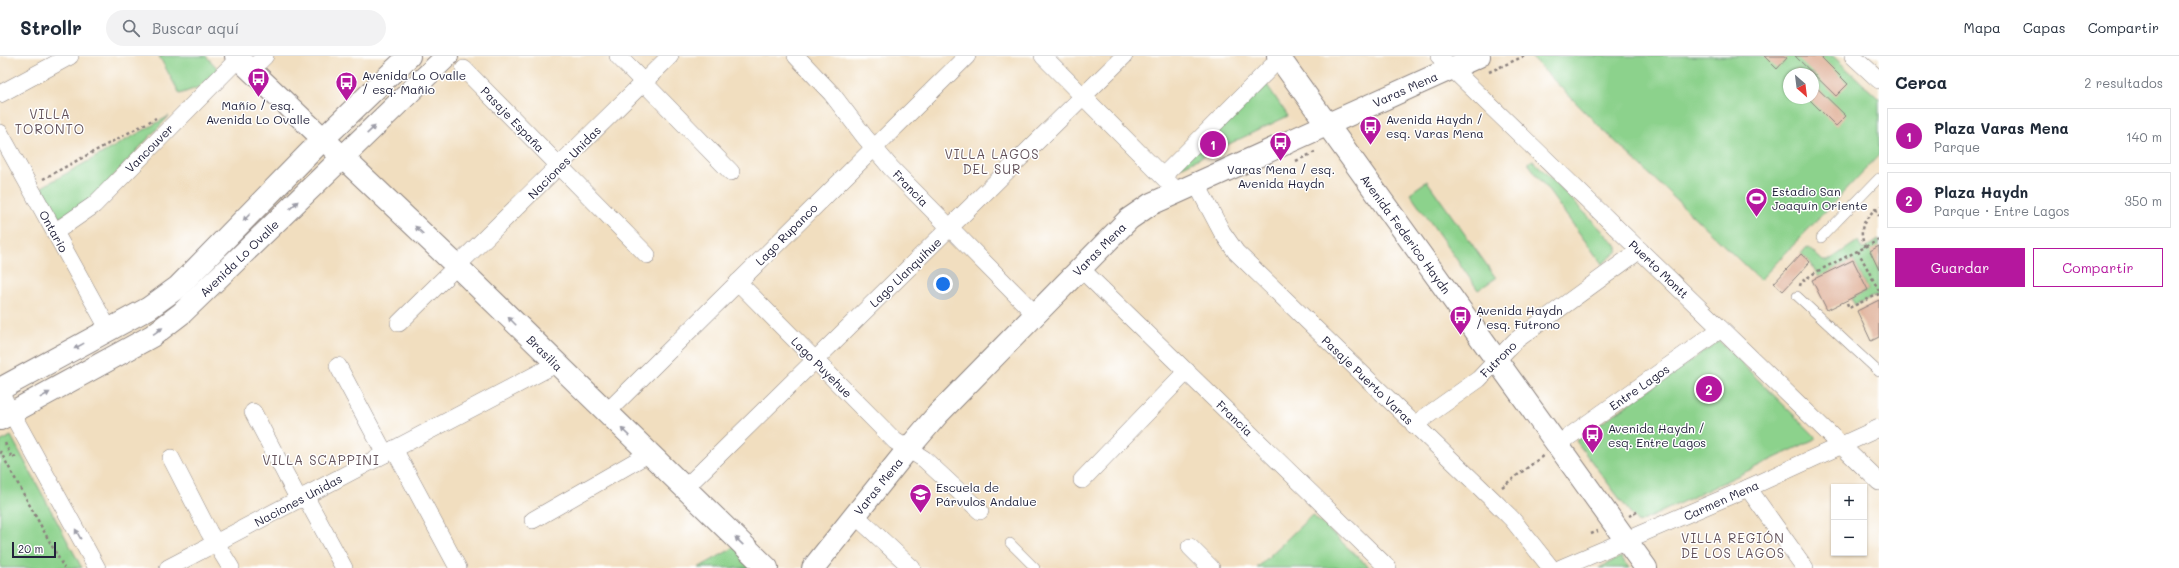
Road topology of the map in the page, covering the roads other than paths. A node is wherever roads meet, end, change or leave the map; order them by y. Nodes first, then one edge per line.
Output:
1 (70, 56) edge
2 (409, 56) edge
3 (447, 56) edge
4 (618, 56) edge
5 (670, 56) edge
6 (796, 56) edge
7 (967, 56) edge
8 (1043, 56) edge
9 (1124, 56) edge
10 (1479, 56) edge
11 (1853, 56) edge
12 (1279, 57) edge
13 (248, 60) edge
14 (1445, 62) edge
15 (464, 69) dead end
16 (1879, 80) edge
17 (644, 82) junction
18 (0, 94) edge
19 (1083, 97) junction
20 (1328, 124) junction
21 (0, 132) edge
22 (323, 139) junction
23 (874, 148) junction
24 (343, 157) junction
25 (7, 160) edge
26 (559, 166) junction
27 (731, 172) dead end
28 (1162, 176) junction
29 (1879, 178) edge
30 (1187, 187) junction
31 (950, 228) junction
32 (55, 232) junction
33 (1821, 238) dead end
34 (1640, 250) junction
35 (647, 255) dead end
36 (458, 267) junction
37 (1080, 268) junction
38 (738, 282) junction
39 (1797, 296) road end
40 (1035, 314) junction
41 (399, 324) dead end
42 (1721, 329) junction
43 (109, 330) junction
44 (815, 360) junction
45 (1497, 360) junction
46 (556, 364) junction
47 (338, 366) dead end
48 (1187, 371) junction
49 (1879, 372) edge
50 (0, 391) edge
51 (253, 412) dead end
52 (606, 413) junction
53 (5, 416) edge
54 (1414, 425) junction
55 (1879, 428) edge
56 (1557, 445) junction
57 (1841, 445) junction
58 (908, 449) junction
59 (390, 452) junction
60 (648, 454) junction
61 (171, 458) dead end
62 (1082, 480) dead end
63 (1879, 482) edge
64 (685, 488) junction
65 (1748, 488) junction
66 (302, 498) junction
67 (980, 511) dead end
68 (855, 515) junction
69 (533, 520) dead end
70 (1626, 540) junction
71 (216, 543) junction
72 (1010, 543) dead end
73 (1190, 547) dead end
74 (1568, 567) edge
75 (97, 568) edge
76 (168, 568) edge
77 (231, 568) edge
78 (344, 568) edge
79 (458, 568) edge
80 (767, 568) edge
81 (813, 568) edge
82 (912, 568) edge
83 (1035, 568) edge
84 (1211, 568) edge
85 (1388, 568) edge
86 (1551, 568) edge
87 (1646, 568) edge
88 (1805, 568) edge

1 - 18 street
2 - 22 street, Avenida Lo Ovalle
24 -> 3 street, Avenida Lo Ovalle
4 - 17 street
5 - 17 street, Naciones Unidas
6 - 23 street, Francia
7 - 23 street, Lago Rupanco
8 - 19 street, Pasaje Puerto Varas
9 - 19 street, Lago Llanquihue
10 - 14 street, Varas Mena
11 - 16 street
12 - 20 street, Avenida Federico Haydn
12 - 28 street
13 - 22 street, Brasilia
13 - 32 street, Vancouver
14 - 20 street, Varas Mena
14 - 34 street, Puerto Montt
15 - 26 street, Pasaje España
17 - 26 street, Naciones Unidas
17 - 27 street
19 - 28 street, Pasaje Puerto Varas
19 - 31 street, Lago Llanquihue
20 - 30 street, Varas Mena
20 - 45 street, Avenida Federico Haydn
21 - 25 street, Ontario
22 - 24 street, Brasilia
22 -> 43 street, Avenida Lo Ovalle
23 - 31 street, Francia
23 - 38 street, Lago Rupanco
36 -> 24 street, Brasilia
53 -> 24 street, Avenida Lo Ovalle
25 - 32 street, Ontario
26 - 35 street, Pasaje España
26 - 36 street, Naciones Unidas
28 - 30 street, Pasaje Puerto Varas
29 - 33 lane
30 - 37 street, Varas Mena
30 - 54 street, Pasaje Puerto Varas
31 - 40 street, Francia
31 - 44 street, Lago Llanquihue
32 - 43 street, Ontario
34 - 42 street, Puerto Montt
34 - 45 street, Futrono
36 - 41 street, Naciones Unidas
46 -> 36 street, Brasilia
37 - 40 street, Varas Mena
37 - 48 street, Francia
38 - 44 street, Lago Puyehue
38 - 52 street, Lago Rupanco
39 - 49 lane
40 - 58 street, Varas Mena
42 - 56 street, Entre Lagos
42 - 57 street, Puerto Montt
43 -> 50 street, Avenida Lo Ovalle
44 - 58 street, Lago Puyehue
44 - 64 street, Lago Llanquihue
45 - 54 street, Futrono
45 - 56 street, Avenida Federico Haydn
46 - 52 street, Brasilia
46 - 59 street, Naciones Unidas
47 - 59 street
48 - 62 street
48 - 85 street, Francia
50 - 53 street
51 - 66 street
60 -> 52 street, Brasilia
75 -> 53 street
54 - 86 street, Pasaje Puerto Varas
55 - 57 street, Carmen Mena
56 - 70 street, Avenida Federico Haydn
57 - 63 street, Puerto Montt
57 - 65 street, Carmen Mena
58 - 67 street, Lago Puyehue
58 - 68 street, Varas Mena
59 - 66 street, Naciones Unidas
59 - 79 street
60 - 64 street, Brasilia
60 - 69 street
61 - 71 street
80 -> 64 street, Brasilia
65 - 70 street, Carmen Mena
65 - 88 street
66 - 71 street, Naciones Unidas
66 - 78 street
68 - 81 street, Varas Mena
68 - 82 street
70 - 74 street, Carmen Mena
70 - 87 street, Avenida Federico Haydn
71 - 76 street, Naciones Unidas
71 - 77 street
72 - 83 lane
73 - 84 street

